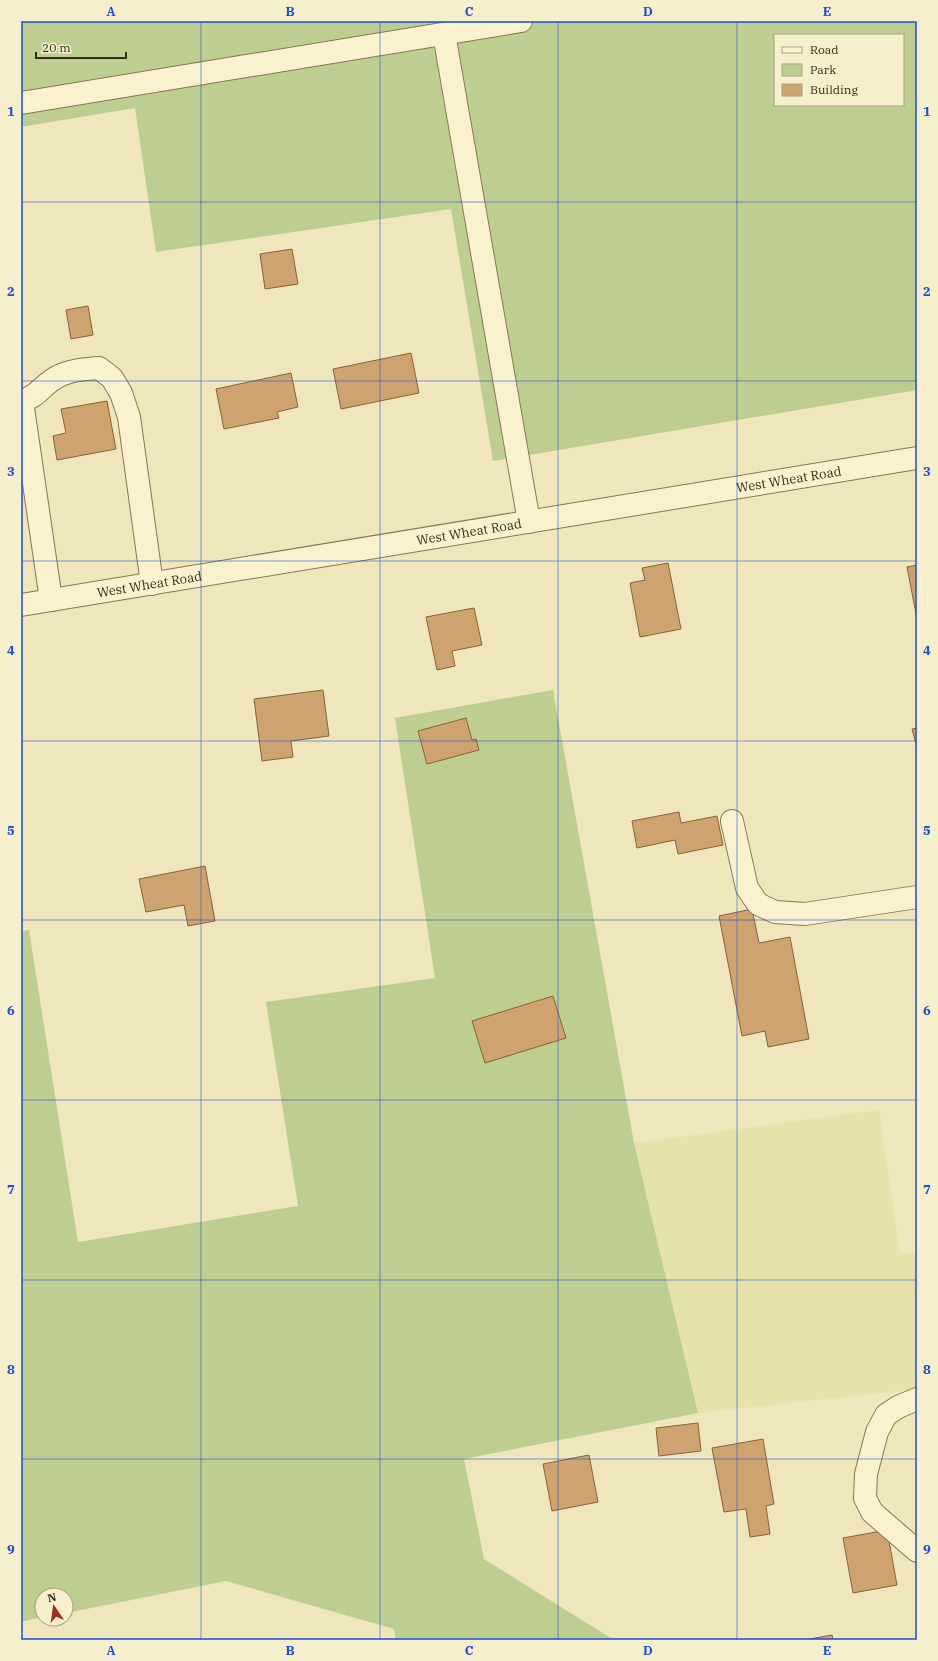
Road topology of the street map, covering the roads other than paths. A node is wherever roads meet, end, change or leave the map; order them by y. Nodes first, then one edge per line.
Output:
1 (521, 21) edge
2 (444, 34) junction
3 (21, 103) edge
4 (21, 401) edge
5 (917, 458) edge
6 (529, 522) junction
7 (152, 584) junction
8 (51, 600) junction
9 (21, 605) edge
10 (732, 821) dead end
11 (917, 897) edge
12 (917, 1399) edge
13 (917, 1551) edge

1 - 2 street
2 - 3 street
2 - 6 street
4 - 7 street
4 - 8 street
5 - 6 street, West Wheat Road
6 - 7 street, West Wheat Road
7 - 8 street, West Wheat Road
8 - 9 street, West Wheat Road
10 - 11 street
12 - 13 street

